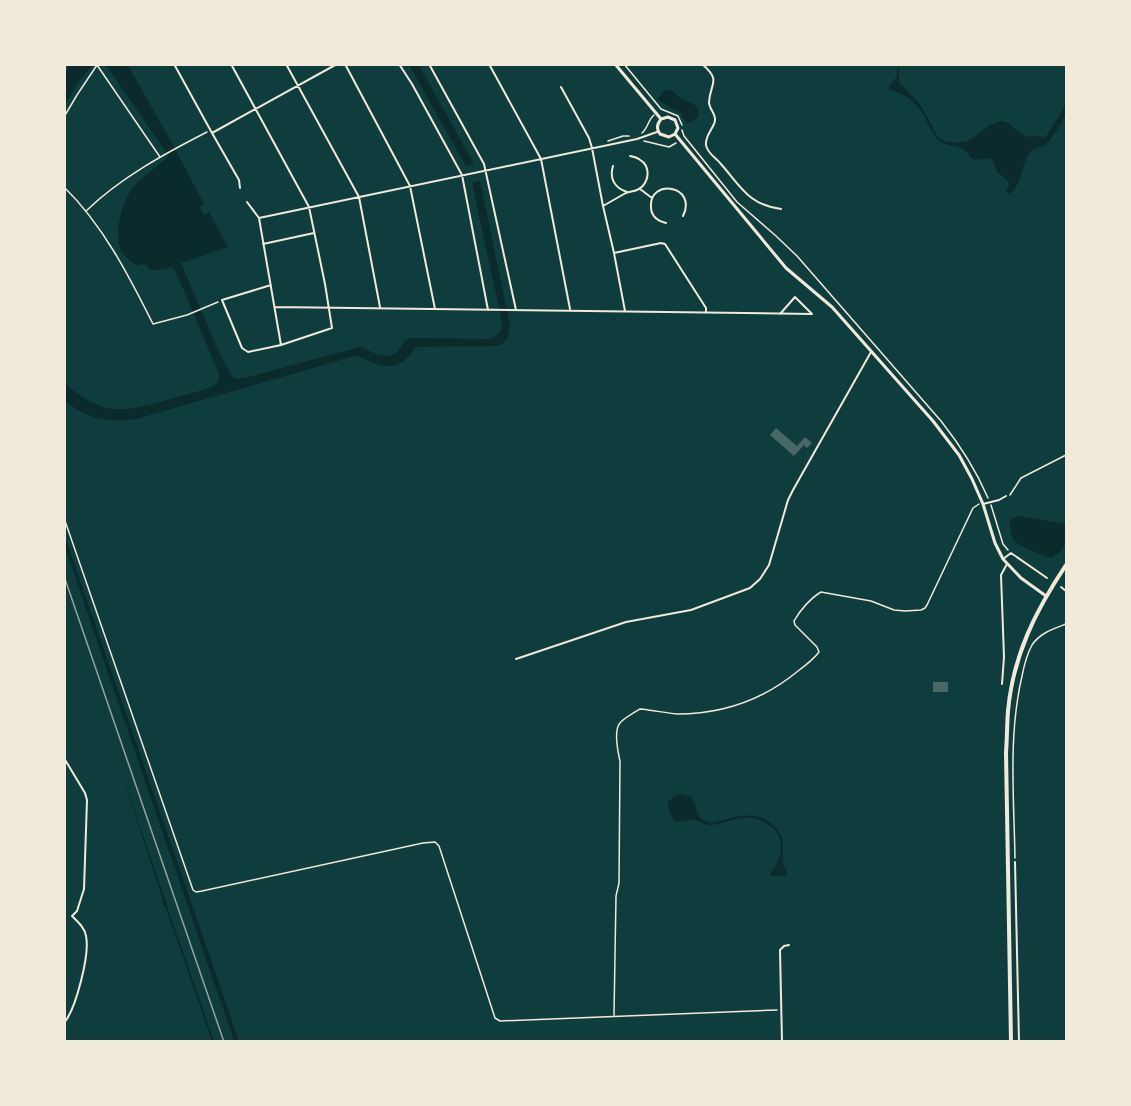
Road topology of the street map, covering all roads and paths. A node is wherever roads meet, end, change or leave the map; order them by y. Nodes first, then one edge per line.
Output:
1 (174, 64) edge
2 (231, 64) edge
3 (286, 64) edge
4 (337, 64) edge
5 (345, 64) edge
6 (399, 64) edge
7 (429, 64) edge
8 (489, 64) edge
9 (615, 64) edge
10 (624, 64) edge
11 (702, 64) edge
12 (332, 66) edge
13 (298, 86) junction
14 (561, 87) dead end
15 (255, 109) junction
16 (661, 109) junction
17 (656, 113) junction
18 (64, 117) edge
19 (661, 119) junction
20 (211, 132) junction
21 (658, 132) junction
22 (675, 134) junction
23 (639, 135) dead end
24 (684, 136) junction
25 (636, 138) junction
26 (679, 140) junction
27 (607, 141) dead end
28 (592, 148) junction
29 (630, 156) dead end
30 (160, 157) junction
31 (542, 159) junction
32 (723, 165) junction
33 (613, 166) dead end
34 (486, 170) junction
35 (714, 172) junction
36 (462, 175) junction
37 (410, 186) junction
38 (64, 187) edge
39 (240, 188) dead end
40 (640, 189) junction
41 (627, 192) junction
42 (358, 197) junction
43 (652, 198) junction
44 (247, 202) dead end
45 (603, 206) junction
46 (309, 207) junction
47 (781, 209) dead end
48 (86, 212) junction
49 (683, 216) dead end
50 (259, 218) junction
51 (666, 224) dead end
52 (314, 233) junction
53 (263, 244) junction
54 (614, 253) junction
55 (271, 285) junction
56 (222, 300) junction
57 (275, 307) junction
58 (380, 307) junction
59 (330, 308) junction
60 (435, 309) junction
61 (488, 310) junction
62 (516, 310) junction
63 (571, 310) junction
64 (625, 311) junction
65 (706, 313) junction
66 (780, 314) junction
67 (282, 345) junction
68 (871, 351) junction
69 (888, 361) dead end
70 (1066, 455) edge
71 (1006, 496) joint
72 (990, 502) junction
73 (983, 504) junction
74 (64, 518) edge
75 (1011, 553) junction
76 (1003, 559) junction
77 (1006, 564) junction
78 (1066, 565) edge
79 (1047, 578) dead end
80 (1061, 587) dead end
81 (1066, 591) edge
82 (1046, 596) junction
83 (1066, 624) edge
84 (516, 659) dead end
85 (64, 667) edge
86 (64, 683) edge
87 (1002, 684) dead end
88 (64, 758) edge
89 (1015, 862) joint
90 (789, 945) dead end
91 (781, 1010) junction
92 (614, 1016) junction
93 (64, 1023) edge
94 (782, 1041) edge
95 (1011, 1041) edge
96 (1019, 1041) edge

1 - 20 street
2 - 15 street
3 - 13 street
4 - 12 street
5 - 37 street
6 - 36 street
7 - 34 street
8 - 31 street
9 - 17 main road
10 - 16 path
11 - 32 street
12 - 13 street
13 - 15 street
13 - 42 street
14 - 28 street
15 - 20 street
15 - 46 street
16 - 17 path
16 - 24 path
17 - 19 main road
17 - 23 path
18 - 30 path
19 - 21 main road
19 - 22 main road
20 - 30 path
20 - 39 street
21 - 22 main road
21 - 25 street
22 - 26 main road
24 - 26 path
24 - 35 path
25 - 26 path
25 - 27 path
25 - 28 street
26 - 68 main road
28 - 31 street
28 - 45 street
29 - 40 street
30 - 48 path
31 - 34 street
31 - 63 street
32 - 35 path
32 - 47 street
33 - 41 street
34 - 36 street
34 - 62 street
35 - 69 path
36 - 37 street
36 - 61 street
37 - 42 street
37 - 60 street
38 - 48 path
40 - 41 street
40 - 43 street
41 - 45 street
42 - 46 street
42 - 58 street
43 - 49 street
43 - 51 street
44 - 50 street
45 - 54 street
46 - 50 street
46 - 52 street
48 - 56 path
50 - 53 street
52 - 53 street
52 - 59 street
53 - 55 street
54 - 64 street
54 - 65 street
55 - 56 street
55 - 57 street
56 - 67 street
57 - 59 street
57 - 67 street
58 - 59 street
58 - 60 street
59 - 67 street
60 - 61 street
61 - 62 street
62 - 63 street
63 - 64 street
64 - 65 street
65 - 66 street
66 - 66 street
68 - 73 main road
68 - 84 street
70 - 71 path
71 - 72 street
72 - 73 street
72 - 75 path
73 - 76 main road
73 - 92 path
74 - 92 path
75 - 76 street
75 - 79 street
76 - 77 main road
77 - 82 main road
77 - 87 street
78 - 82 main road
80 - 81 street
82 - 95 main road
83 - 89 path
85 - 86 street
88 - 93 street
89 - 96 street
90 - 91 street
91 - 92 path
91 - 94 street

